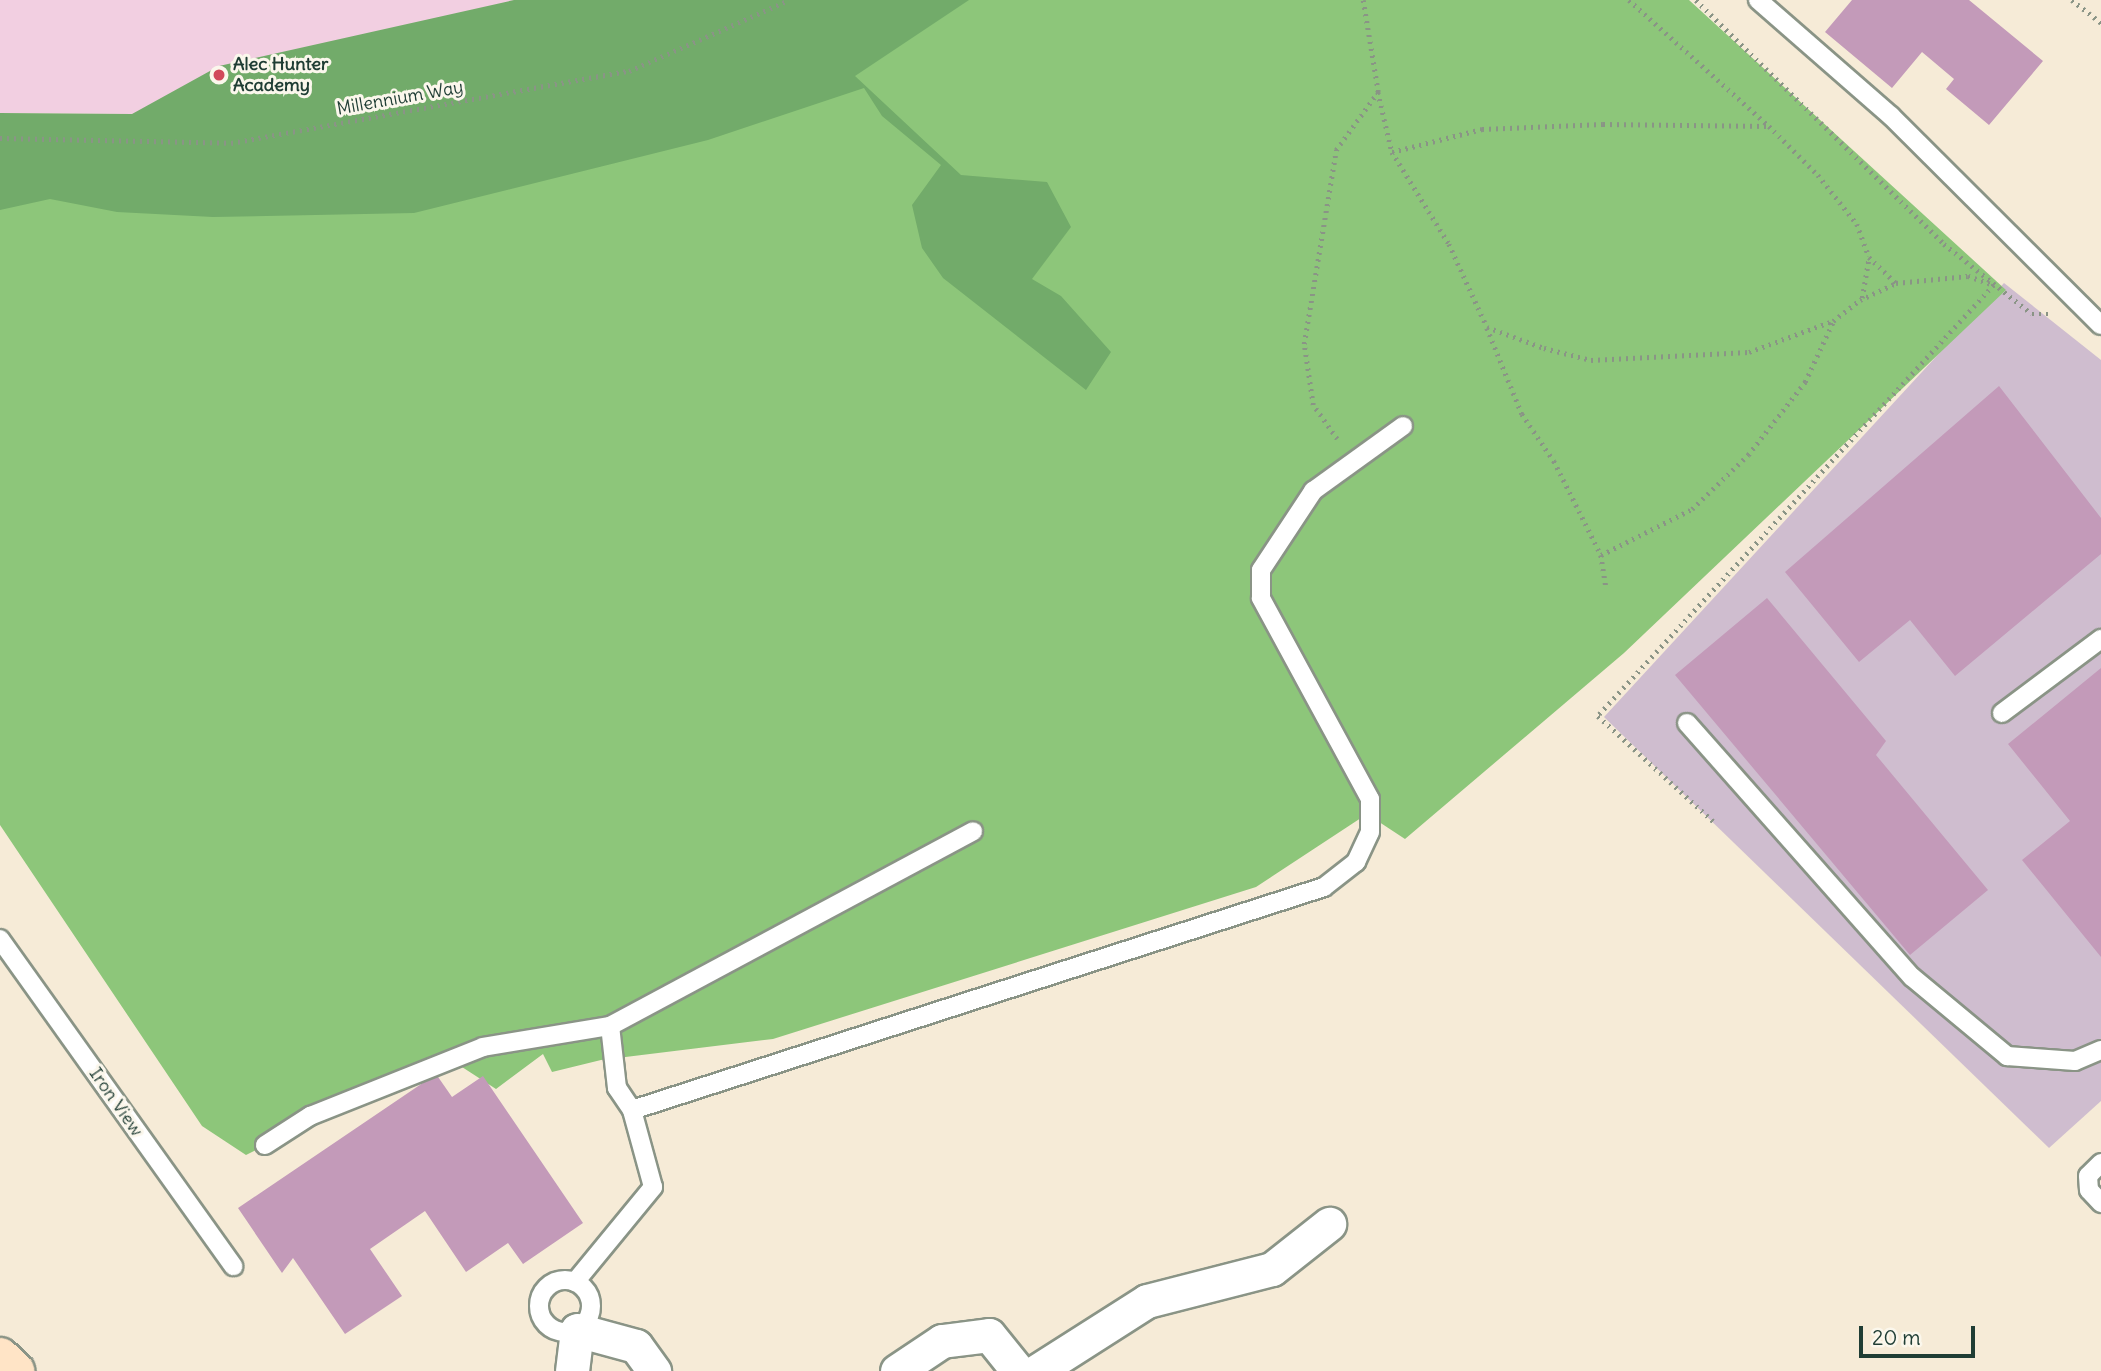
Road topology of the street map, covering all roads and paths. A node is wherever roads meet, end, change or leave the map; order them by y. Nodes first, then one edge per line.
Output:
1 (789, 0) edge
2 (1363, 0) edge
3 (1629, 0) edge
4 (1696, 0) edge
5 (1758, 0) edge
6 (2072, 0) edge
7 (2101, 23) edge
8 (1378, 93) junction
9 (1769, 126) junction
10 (0, 138) edge
11 (1392, 152) junction
12 (1869, 257) junction
13 (1896, 283) junction
14 (1994, 285) junction
15 (1862, 299) junction
16 (2087, 313) junction
17 (1833, 321) junction
18 (2101, 325) edge
19 (1487, 327) junction
20 (1403, 426) dead end
21 (1353, 462) junction
22 (1601, 555) junction
23 (1606, 588) dead end
24 (2101, 639) edge
25 (2002, 713) dead end
26 (1687, 723) dead end
27 (1713, 821) dead end
28 (973, 831) dead end
29 (0, 939) edge
30 (610, 1026) junction
31 (2101, 1050) edge
32 (632, 1110) junction
33 (265, 1145) dead end
34 (2101, 1163) edge
35 (2101, 1203) edge
36 (1329, 1224) dead end
37 (233, 1266) dead end
38 (575, 1282) junction
39 (577, 1330) junction
40 (0, 1357) edge
41 (15, 1371) edge
42 (572, 1371) edge
43 (654, 1371) edge
44 (897, 1371) edge
45 (1018, 1371) edge
46 (1037, 1371) edge

1 - 10 path, Millennium Way
2 - 8 path
3 - 9 path
4 - 14 path
5 - 16 lane
6 - 7 path
8 - 11 path
8 - 21 path
9 - 11 path
9 - 12 path
11 - 19 path
12 - 13 path
12 - 15 path
13 - 14 path
13 - 15 path
14 - 16 path
14 - 27 path
15 - 17 path
16 - 18 lane
17 - 19 path
17 - 22 path
19 - 22 path
20 - 21 lane
21 - 32 lane
22 - 23 path
24 - 25 lane
26 - 31 lane
28 - 30 lane
29 - 37 lane, Iron View
30 - 32 lane
30 - 33 lane
32 - 38 lane
34 - 35 lane
36 - 46 street
38 - 39 lane
38 - 39 lane
39 - 42 street
39 - 43 street
40 - 41 street
44 - 45 street

